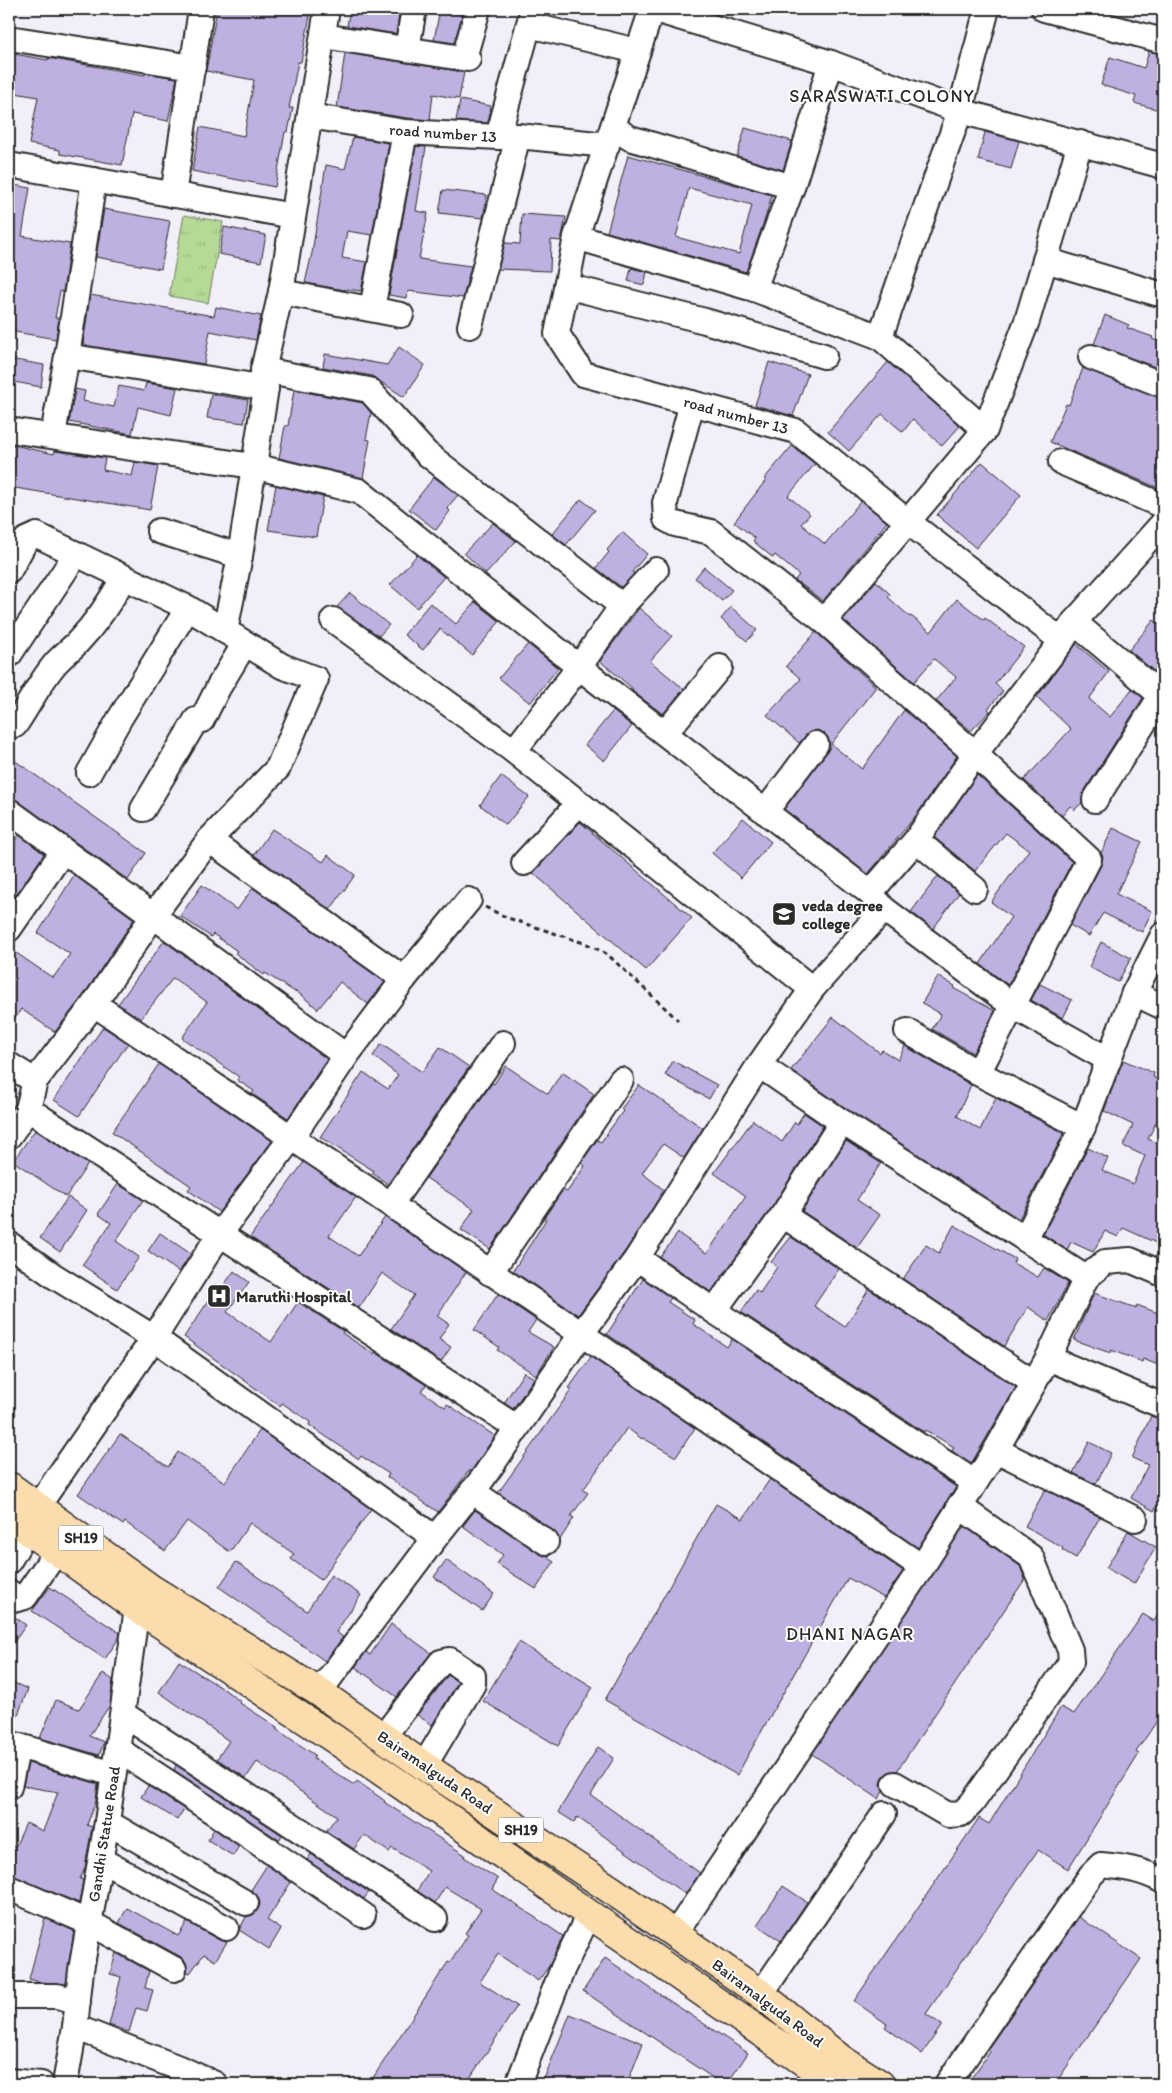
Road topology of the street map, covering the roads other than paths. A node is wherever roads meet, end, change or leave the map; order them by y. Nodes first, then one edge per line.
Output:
1 (201, 9) edge
2 (327, 9) edge
3 (414, 9) edge
4 (478, 9) edge
5 (652, 9) edge
6 (987, 9) edge
7 (1044, 9) edge
8 (531, 17) edge
9 (323, 36) junction
10 (9, 38) edge
11 (1163, 41) edge
12 (407, 49) junction
13 (637, 51) junction
14 (831, 63) junction
15 (194, 67) junction
16 (960, 111) junction
17 (310, 116) junction
18 (405, 132) junction
19 (508, 137) junction
20 (610, 137) junction
21 (1080, 143) junction
22 (9, 165) edge
23 (1163, 166) edge
24 (94, 180) junction
25 (792, 187) junction
26 (172, 195) junction
27 (293, 216) junction
28 (576, 237) junction
29 (1045, 260) junction
30 (566, 286) junction
31 (754, 290) junction
32 (281, 292) junction
33 (1156, 293) dead end
34 (372, 309) junction
35 (401, 315) dead end
36 (470, 326) dead end
37 (880, 337) junction
38 (67, 356) junction
39 (824, 356) dead end
40 (1091, 357) dead end
41 (264, 379) junction
42 (1163, 385) edge
43 (692, 403) junction
44 (9, 430) edge
45 (985, 430) junction
46 (53, 435) junction
47 (1060, 462) dead end
48 (253, 466) junction
49 (1163, 506) edge
50 (907, 521) junction
51 (1163, 523) edge
52 (159, 531) dead end
53 (76, 554) junction
54 (240, 556) junction
55 (9, 570) edge
56 (656, 570) dead end
57 (124, 577) junction
58 (622, 606) junction
59 (188, 608) junction
60 (333, 620) dead end
61 (824, 621) junction
62 (1068, 632) junction
63 (235, 637) junction
64 (9, 655) edge
65 (580, 667) junction
66 (720, 667) dead end
67 (1162, 697) edge
68 (15, 725) dead end
69 (665, 733) junction
70 (816, 744) dead end
71 (514, 751) junction
72 (976, 754) junction
73 (89, 773) dead end
74 (1096, 800) dead end
75 (579, 803) junction
76 (143, 810) dead end
77 (9, 811) edge
78 (765, 812) junction
79 (209, 840) junction
80 (916, 840) junction
81 (63, 851) junction
82 (524, 863) dead end
83 (975, 889) dead end
84 (469, 900) road end
85 (877, 901) junction
86 (152, 916) junction
87 (9, 928) edge
88 (1163, 935) edge
89 (404, 980) junction
90 (812, 989) junction
91 (1134, 993) junction
92 (94, 1004) junction
93 (1012, 1006) junction
94 (1163, 1007) edge
95 (907, 1031) dead end
96 (503, 1043) dead end
97 (346, 1056) junction
98 (1109, 1060) junction
99 (9, 1065) edge
100 (759, 1065) junction
101 (978, 1073) junction
102 (621, 1080) dead end
103 (36, 1081) junction
104 (28, 1109) junction
105 (842, 1122) junction
106 (1083, 1127) junction
107 (9, 1136) edge
108 (292, 1137) junction
109 (391, 1204) junction
110 (783, 1215) junction
111 (219, 1235) junction
112 (1025, 1239) junction
113 (9, 1244) edge
114 (637, 1258) junction
115 (490, 1273) junction
116 (1163, 1274) edge
117 (1086, 1278) junction
118 (714, 1311) junction
119 (582, 1333) junction
120 (154, 1338) junction
121 (1048, 1358) junction
122 (1034, 1383) junction
123 (1163, 1406) edge
124 (516, 1427) junction
125 (996, 1450) junction
126 (974, 1482) junction
127 (9, 1486) edge
128 (472, 1491) junction
129 (959, 1506) junction
130 (24, 1518) edge
131 (1135, 1518) dead end
132 (435, 1538) junction
133 (546, 1542) dead end
134 (57, 1551) junction
135 (9, 1561) edge
136 (922, 1567) junction
137 (9, 1592) edge
138 (145, 1599) junction
139 (319, 1692) junction
140 (124, 1714) junction
141 (383, 1737) junction
142 (13, 1744) edge
143 (117, 1749) junction
144 (424, 1766) junction
145 (113, 1774) junction
146 (895, 1784) dead end
147 (9, 1787) edge
148 (884, 1814) dead end
149 (107, 1822) junction
150 (100, 1860) junction
151 (1119, 1866) junction
152 (1163, 1881) edge
153 (9, 1888) edge
154 (1163, 1894) edge
155 (246, 1903) dead end
156 (589, 1914) junction
157 (363, 1915) dead end
158 (435, 1919) dead end
159 (90, 1923) junction
160 (226, 1928) dead end
161 (675, 1934) junction
162 (174, 1969) dead end
163 (761, 1994) junction
164 (9, 1996) edge
165 (78, 2000) junction
166 (75, 2027) junction
167 (182, 2077) edge
168 (9, 2081) edge
169 (829, 2082) edge
170 (41, 2084) edge
171 (65, 2084) edge
172 (215, 2084) edge
173 (518, 2084) edge
174 (880, 2084) edge
175 (947, 2084) edge

1 - 15 street
2 - 9 street
3 - 12 street
4 - 12 street
5 - 13 street, road number 13
5 - 14 street
6 - 16 street
7 - 11 street
8 - 13 street
8 - 19 street
9 - 12 street
9 - 17 street
10 - 15 street
13 - 20 street, road number 13
14 - 16 street
14 - 25 street
15 - 26 street
16 - 21 street
16 - 37 street
17 - 18 street, road number 13
17 - 27 street
18 - 19 street, road number 13
18 - 34 street
19 - 20 street, road number 13
19 - 36 street
20 - 25 street
20 - 28 street, road number 13
21 - 23 street
21 - 29 street
22 - 24 street
24 - 26 street
24 - 38 street
25 - 31 street
26 - 27 street
27 - 32 street
28 - 30 street, road number 13
28 - 31 street
29 - 33 street
29 - 45 street
30 - 39 street
30 - 43 street, road number 13
31 - 37 street
32 - 34 street
32 - 41 street
34 - 35 street
37 - 45 street
38 - 41 street
38 - 46 street
40 - 42 street
41 - 48 street
41 - 58 street
43 - 50 street, road number 13
43 - 61 street
44 - 46 street
45 - 50 street
46 - 48 street
47 - 49 street
48 - 54 street
48 - 65 street
50 - 61 street
50 - 62 street, road number 13
51 - 62 street
52 - 54 street
53 - 55 street
53 - 57 street
53 - 64 street
54 - 63 street
56 - 58 street
57 - 59 street
57 - 68 street
58 - 65 street
59 - 63 street
59 - 73 street
60 - 71 street
61 - 72 street
62 - 67 street, road number 13
62 - 72 street
63 - 76 street
63 - 79 street
65 - 69 street
65 - 71 street
66 - 69 street
67 - 74 street
69 - 78 street
70 - 78 street
71 - 75 street
72 - 80 street
72 - 93 street
75 - 82 street
75 - 90 street
77 - 81 street
78 - 85 street
79 - 86 street
79 - 89 street
80 - 83 street
80 - 85 street
81 - 86 street
81 - 87 street
84 - 89 street
85 - 90 street
85 - 93 street
86 - 92 street
86 - 97 street
88 - 91 street
89 - 97 street
90 - 100 street
91 - 94 street
91 - 98 street
92 - 103 street
92 - 108 street
93 - 98 street
93 - 101 street
95 - 101 street
96 - 109 street
97 - 108 street
98 - 106 street
99 - 103 street
100 - 105 street
100 - 114 street
101 - 106 street
102 - 115 street
103 - 104 street
104 - 107 street
104 - 111 street
105 - 110 street
105 - 112 street
106 - 112 street
108 - 109 street
108 - 111 street
109 - 115 street
110 - 118 street
110 - 122 street
111 - 120 street
111 - 124 street
112 - 117 street
113 - 120 street
114 - 118 street
114 - 119 street
115 - 119 street
116 - 117 street
117 - 121 street
118 - 126 street
119 - 124 street
119 - 136 street
120 - 130 street
120 - 132 street
121 - 122 street
121 - 123 street
122 - 125 street
124 - 128 street
125 - 126 street
125 - 131 street
126 - 129 street
127 - 130 main road, Bairamalguda Road / SH19
128 - 132 street
128 - 133 street
129 - 136 street
129 - 146 street
130 - 134 main road, Bairamalguda Road / SH19
130 - 135 street
130 - 138 main road, Bairamalguda Road / SH19
132 - 139 street
134 - 137 street
134 - 138 main road, Bairamalguda Road / SH19
136 - 161 street
138 - 139 main road, Bairamalguda Road / SH19
138 - 140 street, Gandhi Statue Road
138 - 156 main road, Bairamalguda Road / SH19
139 - 141 main road, Bairamalguda Road / SH19
140 - 143 street, Gandhi Statue Road
140 - 158 street
141 - 144 main road, Bairamalguda Road / SH19
141 - 144 street
142 - 145 street
142 - 147 street
143 - 145 street, Gandhi Statue Road
143 - 157 street
144 - 161 main road, Bairamalguda Road / SH19
145 - 149 street, Gandhi Statue Road
148 - 163 street
149 - 150 street, Gandhi Statue Road
149 - 155 street
150 - 159 street, Gandhi Statue Road
150 - 160 street
151 - 152 street
151 - 154 street
151 - 175 street
153 - 159 street
156 - 169 main road, Bairamalguda Road / SH19
156 - 173 street
159 - 162 street
159 - 165 street, Gandhi Statue Road
161 - 163 main road, Bairamalguda Road / SH19
163 - 174 main road, Bairamalguda Road / SH19
164 - 165 street
165 - 166 street, Gandhi Statue Road
166 - 167 street
166 - 171 street, Gandhi Statue Road
167 - 172 street
168 - 170 street

